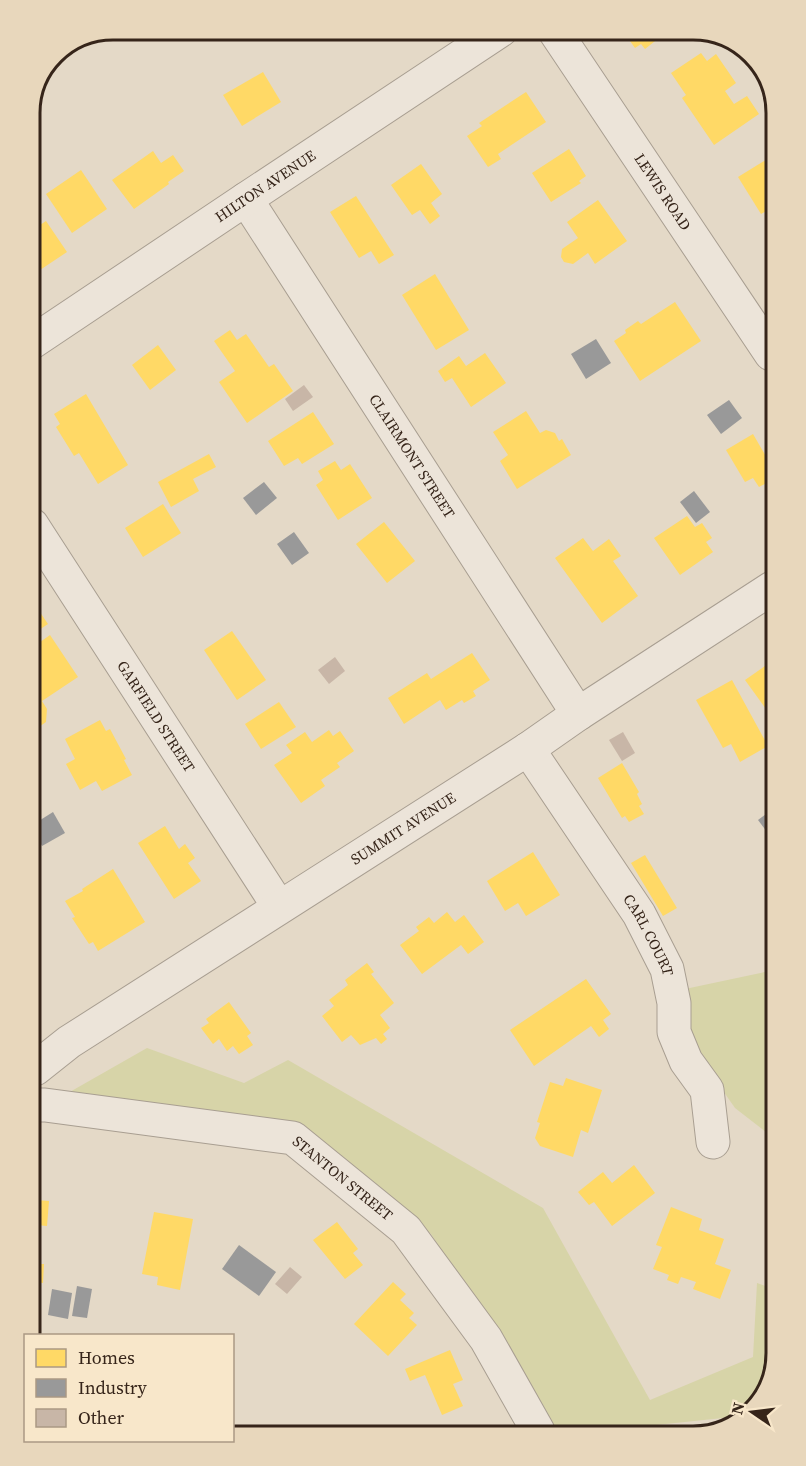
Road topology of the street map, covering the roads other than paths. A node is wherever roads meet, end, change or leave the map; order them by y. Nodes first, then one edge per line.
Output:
1 (485, 41) edge
2 (562, 41) edge
3 (246, 199) junction
4 (41, 336) edge
5 (766, 346) edge
6 (41, 538) edge
7 (766, 592) edge
8 (578, 714) junction
9 (528, 748) junction
10 (279, 907) junction
11 (40, 1065) edge
12 (40, 1105) edge
13 (713, 1142) dead end
14 (535, 1426) edge

1 - 3 street, HILTON AVENUE
2 - 5 street, LEWIS ROAD
3 - 4 street, HILTON AVENUE
3 - 8 street, CLAIRMONT STREET
6 - 10 street, GARFIELD STREET
7 - 8 street, SUMMIT AVENUE
8 - 9 street, SUMMIT AVENUE
9 - 10 street, SUMMIT AVENUE
9 - 13 street, CARL COURT
10 - 11 street, SUMMIT AVENUE
12 - 14 street, STANTON STREET

